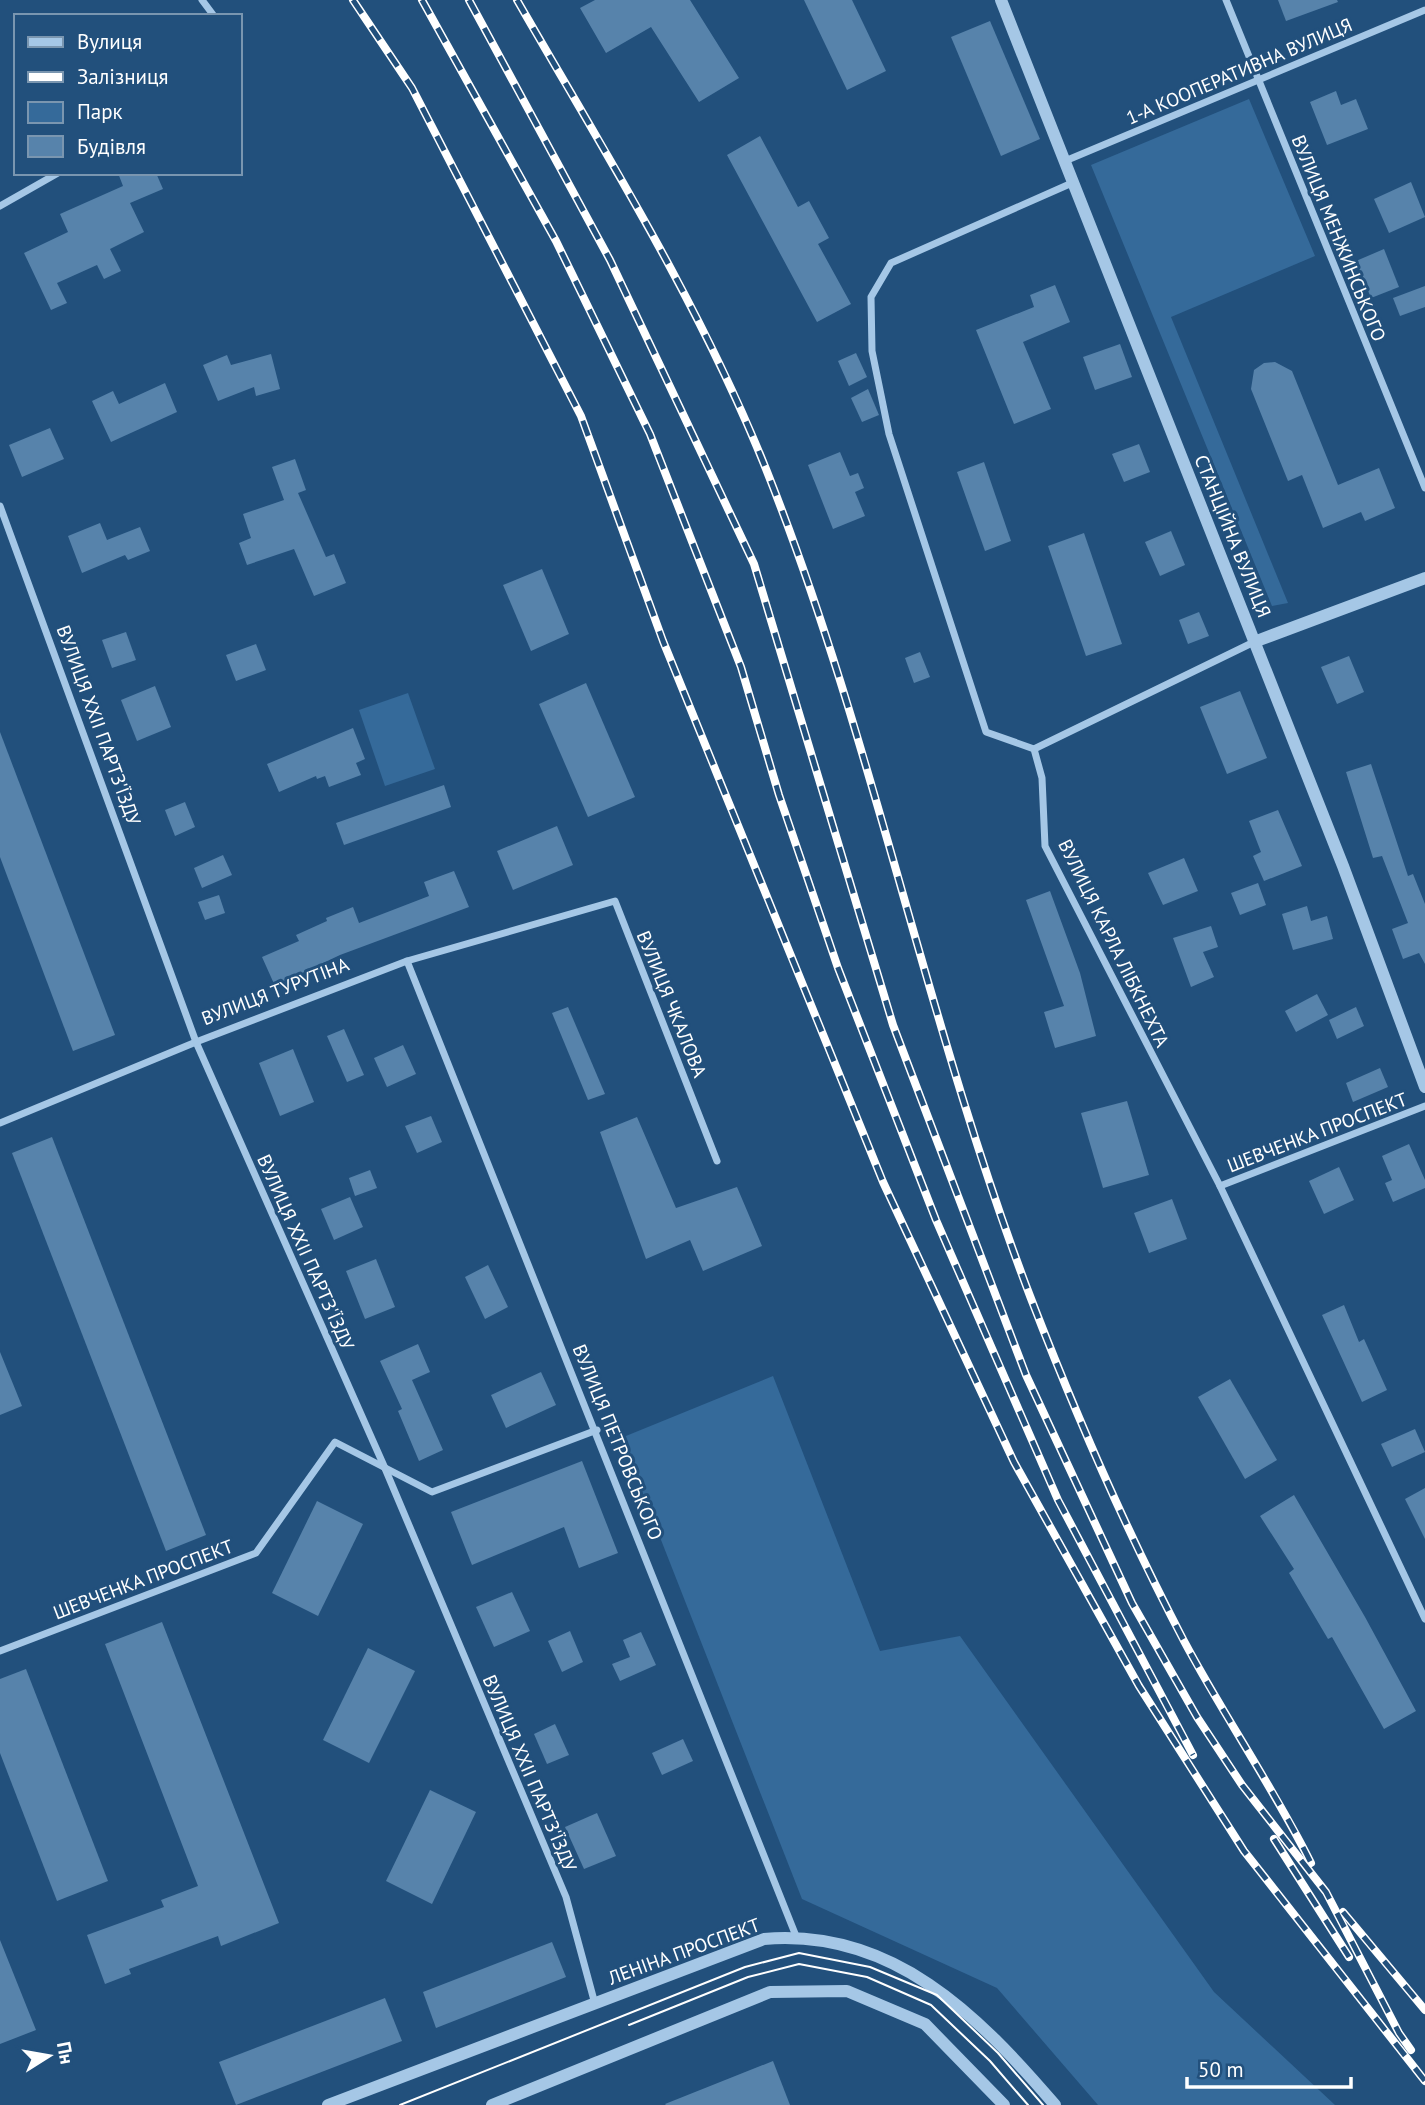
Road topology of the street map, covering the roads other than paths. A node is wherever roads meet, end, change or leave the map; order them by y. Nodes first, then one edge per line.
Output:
1 (1001, 0) edge
2 (1226, 0) edge
3 (1425, 10) edge
4 (1257, 81) junction
5 (1065, 161) junction
6 (54, 175) edge
7 (1072, 183) junction
8 (0, 206) edge
9 (1425, 488) edge
10 (0, 506) edge
11 (9, 524) junction
12 (0, 527) edge
13 (1425, 578) edge
14 (1254, 642) junction
15 (1034, 750) junction
16 (570, 913) joint
17 (407, 961) junction
18 (196, 1042) junction
19 (1425, 1087) edge
20 (1425, 1106) edge
21 (0, 1123) edge
22 (717, 1161) dead end
23 (1220, 1186) junction
24 (597, 1430) junction
25 (384, 1466) junction
26 (1425, 1619) edge
27 (0, 1651) edge
28 (796, 1936) junction
29 (596, 2004) junction
30 (328, 2105) edge
31 (492, 2105) edge
32 (1003, 2105) edge
33 (1055, 2105) edge

1 - 5 street, СТАНЦІЙНА ВУЛИЦЯ
2 - 4 street, ВУЛИЦЯ МЕНЖИНСЬКОГО
3 - 4 street, 1-А КООПЕРАТИВНА ВУЛИЦЯ
4 - 5 street, 1-А КООПЕРАТИВНА ВУЛИЦЯ
4 - 9 street, ВУЛИЦЯ МЕНЖИНСЬКОГО
5 - 7 street, СТАНЦІЙНА ВУЛИЦЯ
6 - 8 street
7 - 14 street, СТАНЦІЙНА ВУЛИЦЯ
7 - 15 street
10 - 11 street, ВУЛИЦЯ XXII ПАРТЗ'ЇЗДУ
11 - 12 street
11 - 18 street, ВУЛИЦЯ XXII ПАРТЗ'ЇЗДУ
13 - 14 street
14 - 15 street
14 - 19 street, СТАНЦІЙНА ВУЛИЦЯ
15 - 23 street, ВУЛИЦЯ КАРЛА ЛІБКНЕХТА
16 - 17 street, ВУЛИЦЯ ТУРУТІНА
16 - 22 street, ВУЛИЦЯ ЧКАЛОВА
17 - 18 street, ВУЛИЦЯ ТУРУТІНА
17 - 24 street, ВУЛИЦЯ ПЕТРОВСЬКОГО
18 - 21 street, ВУЛИЦЯ ТУРУТІНА
18 - 25 street, ВУЛИЦЯ XXII ПАРТЗ'ЇЗДУ
20 - 23 street, ШЕВЧЕНКА ПРОСПЕКТ
23 - 26 street, ВУЛИЦЯ КАРЛА ЛІБКНЕХТА
24 - 25 street, ШЕВЧЕНКА ПРОСПЕКТ
24 - 28 street, ВУЛИЦЯ ПЕТРОВСЬКОГО
25 - 27 street, ШЕВЧЕНКА ПРОСПЕКТ
25 - 29 street, ВУЛИЦЯ XXII ПАРТЗ'ЇЗДУ
28 - 29 street, ЛЕНІНА ПРОСПЕКТ
28 - 33 street, ЛЕНІНА ПРОСПЕКТ
29 - 30 street, ЛЕНІНА ПРОСПЕКТ
31 - 32 street

